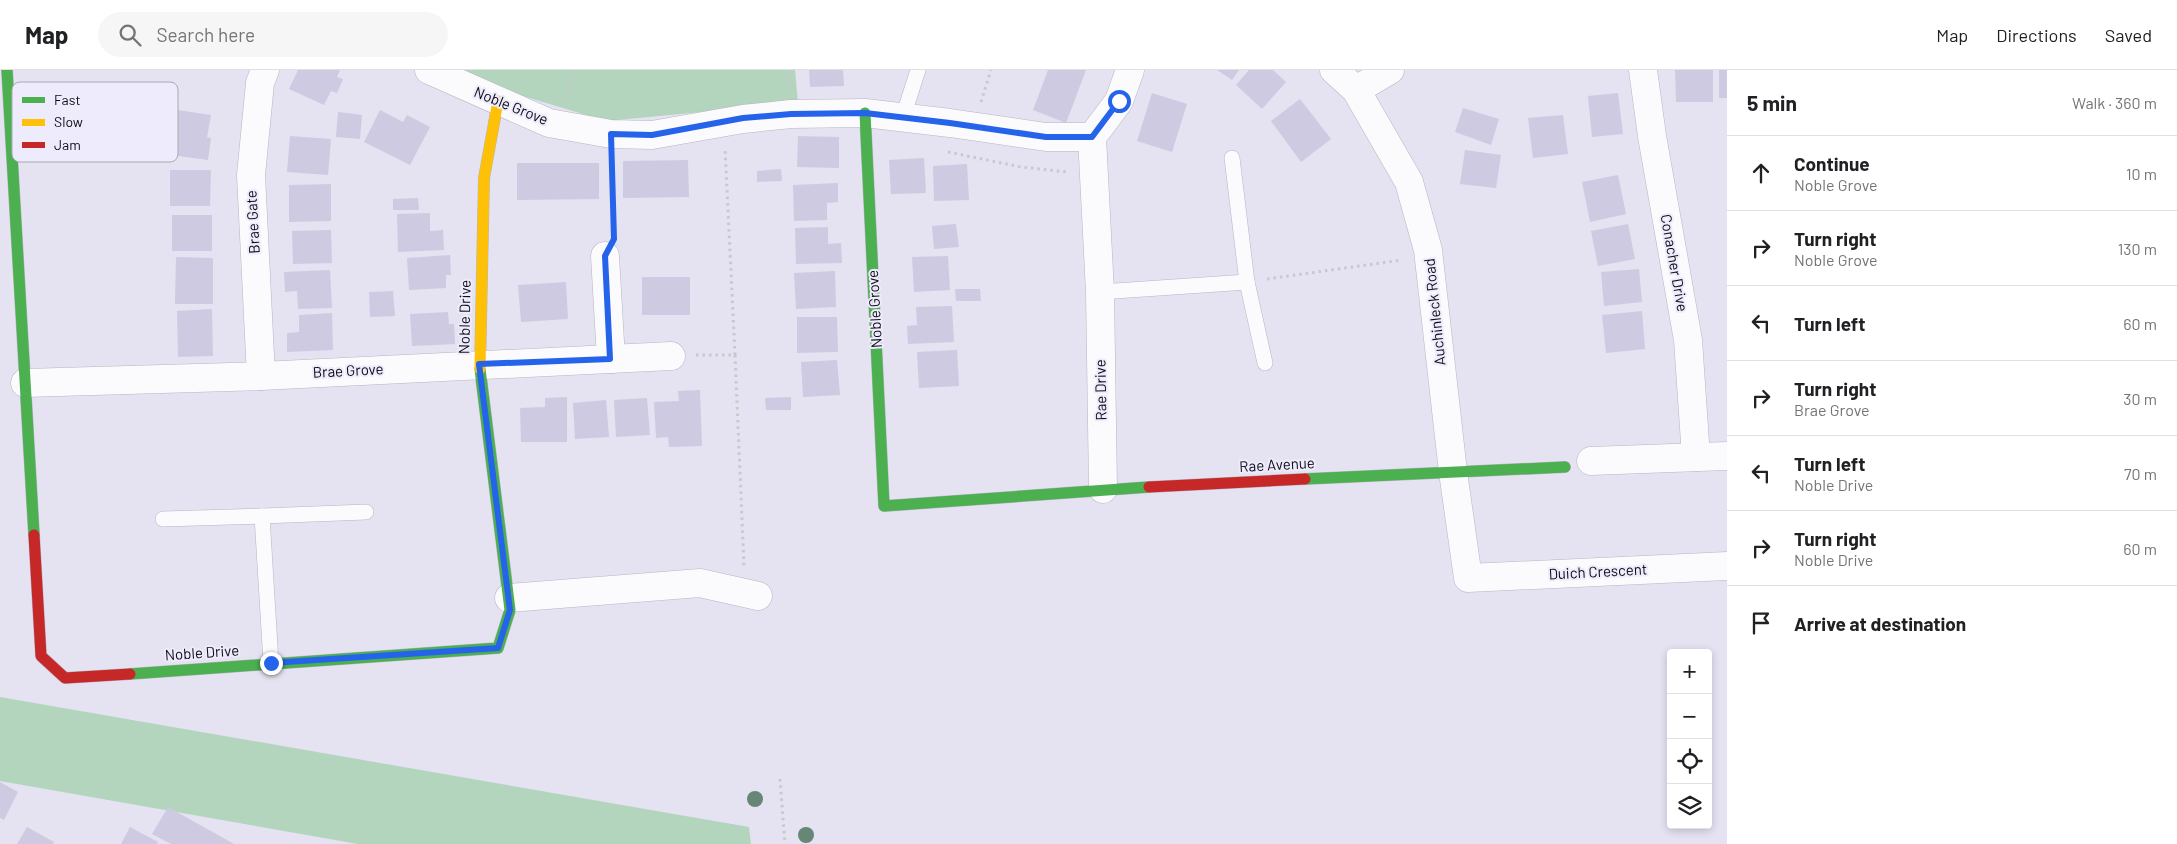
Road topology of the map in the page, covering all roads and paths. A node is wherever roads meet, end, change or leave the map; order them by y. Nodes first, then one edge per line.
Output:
1 (7, 70) edge
2 (265, 70) edge
3 (429, 70) edge
4 (918, 70) edge
5 (991, 70) edge
6 (1130, 70) edge
7 (1334, 70) edge
8 (1390, 70) edge
9 (1643, 70) edge
10 (1356, 90) junction
11 (498, 101) junction
12 (865, 113) junction
13 (903, 117) junction
14 (724, 122) junction
15 (976, 127) junction
16 (611, 134) junction
17 (1092, 137) junction
18 (944, 151) dead end
19 (12, 157) edge
20 (1232, 158) dead end
21 (12, 162) edge
22 (1094, 175) junction
23 (605, 256) joint
24 (1429, 256) junction
25 (1247, 282) junction
26 (1100, 292) junction
27 (735, 355) junction
28 (671, 356) joint
29 (610, 359) junction
30 (1265, 363) dead end
31 (479, 364) junction
32 (262, 376) junction
33 (25, 383) junction
34 (1727, 456) edge
35 (1696, 457) junction
36 (1591, 461) dead end
37 (1565, 467) dead end
38 (1452, 472) junction
39 (1103, 489) junction
40 (884, 506) joint
41 (366, 512) dead end
42 (262, 516) junction
43 (163, 519) dead end
44 (1727, 566) edge
45 (1468, 578) joint
46 (752, 594) joint
47 (509, 598) junction
48 (271, 663) junction
49 (780, 779) dead end
50 (785, 844) edge

1 - 19 street, Noble Drive
2 - 32 street, Brae Gate
3 - 11 street, Noble Grove
4 - 13 lane
5 - 15 path
6 - 17 street
7 - 10 street, Auchinleck Road
8 - 10 street
9 - 35 street, Conacher Drive
10 - 24 street, Auchinleck Road
11 - 16 street, Noble Grove
11 - 31 street, Noble Drive
12 - 13 street, Noble Grove
12 - 14 street, Noble Grove
12 - 40 street, Noble Grove
13 - 15 street, Noble Grove
14 - 16 street, Noble Grove
14 - 27 path
15 - 17 street, Noble Grove
16 - 23 path
17 - 22 street, Rae Drive
18 - 22 path
20 - 25 lane
21 - 33 street, Noble Drive
22 - 26 street, Rae Drive
23 - 29 street
24 - 25 path
24 - 38 street, Auchinleck Road
25 - 26 lane
25 - 30 lane
26 - 39 street, Rae Drive
27 - 28 path
27 - 46 path
28 - 29 street, Brae Grove
29 - 31 street, Brae Grove
31 - 32 street, Brae Grove
31 - 47 street, Noble Drive
32 - 33 street, Brae Grove
33 - 48 street, Noble Drive
34 - 35 street
35 - 36 street
37 - 38 street, Rae Avenue
38 - 39 street, Rae Avenue
38 - 45 street, Auchinleck Road
39 - 40 street, Rae Avenue
41 - 42 lane
42 - 43 lane
42 - 48 lane
44 - 45 street, Duich Crescent
46 - 47 street
47 - 48 street, Noble Drive
49 - 50 path

